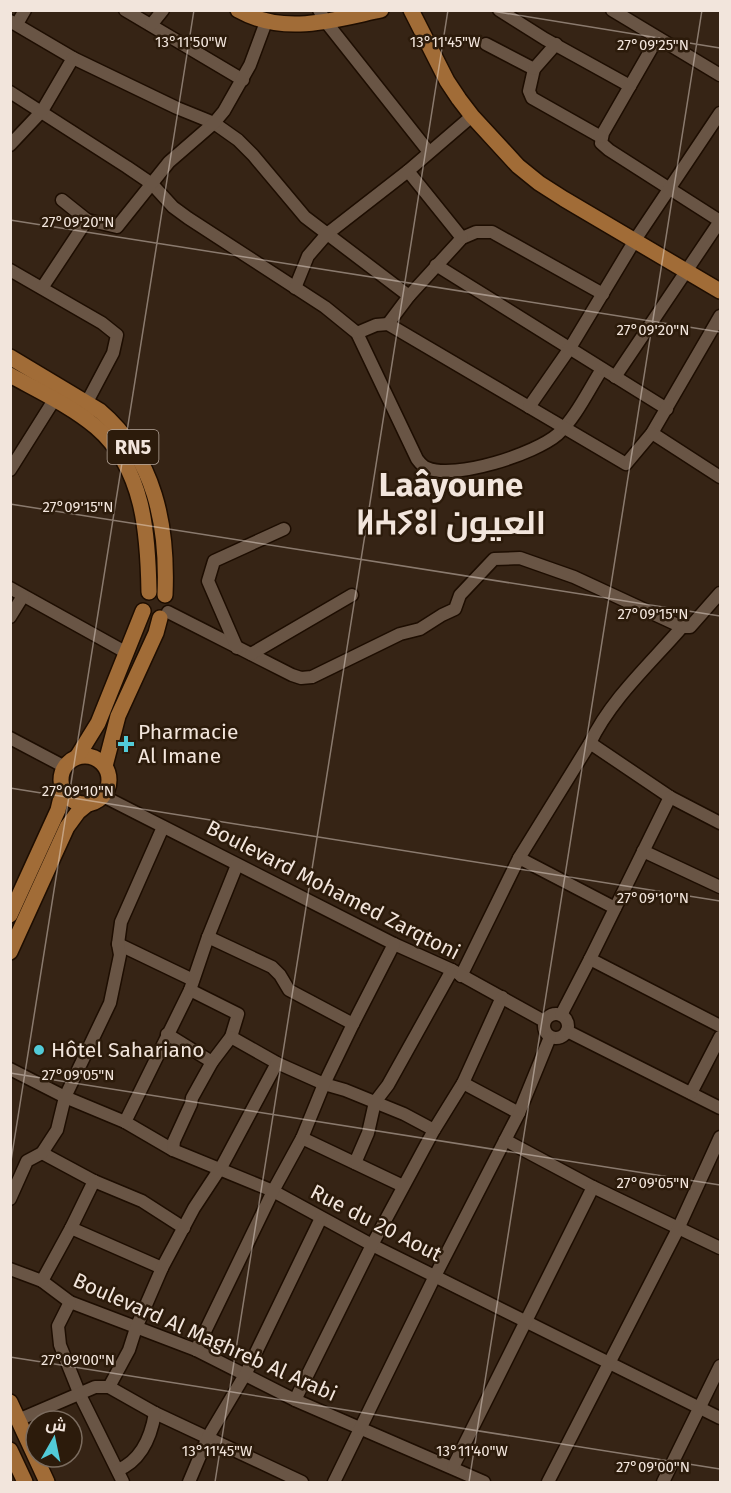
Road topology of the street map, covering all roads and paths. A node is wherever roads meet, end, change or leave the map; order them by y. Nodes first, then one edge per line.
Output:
1 (25, 10) edge
2 (125, 10) edge
3 (163, 10) edge
4 (238, 10) edge
5 (381, 10) edge
6 (411, 10) edge
7 (499, 10) edge
8 (612, 10) edge
9 (358, 13) edge
10 (322, 16) edge
11 (14, 22) edge
12 (266, 22) junction
13 (151, 25) junction
14 (657, 39) junction
15 (486, 44) dead end
16 (556, 44) junction
17 (73, 58) junction
18 (534, 69) junction
19 (720, 75) edge
20 (243, 80) junction
21 (630, 86) junction
22 (10, 92) edge
23 (42, 111) junction
24 (720, 113) edge
25 (472, 116) junction
26 (214, 123) junction
27 (602, 137) junction
28 (10, 145) edge
29 (429, 152) junction
30 (408, 171) junction
31 (152, 184) junction
32 (670, 189) junction
33 (62, 200) dead end
34 (87, 220) junction
35 (720, 221) edge
36 (327, 234) junction
37 (462, 238) junction
38 (635, 240) junction
39 (436, 265) junction
40 (10, 270) edge
41 (687, 271) junction
42 (42, 288) junction
43 (295, 288) junction
44 (720, 291) edge
45 (603, 294) junction
46 (409, 296) junction
47 (720, 316) edge
48 (388, 324) junction
49 (357, 333) junction
50 (570, 348) junction
51 (10, 357) edge
52 (602, 369) junction
53 (10, 375) edge
54 (615, 377) junction
55 (54, 400) junction
56 (87, 402) junction
57 (529, 407) junction
58 (667, 409) junction
59 (564, 427) junction
60 (652, 433) junction
61 (10, 471) edge
62 (720, 477) edge
63 (284, 529) dead end
64 (10, 588) edge
65 (149, 592) junction
66 (720, 593) edge
67 (165, 595) junction
68 (352, 595) dead end
69 (23, 596) junction
70 (143, 611) junction
71 (164, 615) junction
72 (10, 617) edge
73 (682, 627) junction
74 (237, 648) junction
75 (128, 653) junction
76 (251, 654) junction
77 (10, 738) edge
78 (590, 743) junction
79 (71, 762) junction
80 (105, 766) junction
81 (63, 789) junction
82 (103, 795) junction
83 (670, 797) junction
84 (89, 803) junction
85 (720, 823) edge
86 (163, 827) junction
87 (644, 851) junction
88 (519, 858) junction
89 (237, 865) junction
90 (720, 887) edge
91 (615, 908) junction
92 (10, 915) edge
93 (207, 937) junction
94 (118, 944) junction
95 (394, 944) junction
96 (10, 952) edge
97 (590, 959) junction
98 (457, 973) junction
99 (192, 985) junction
100 (502, 997) junction
101 (561, 1015) junction
102 (544, 1021) junction
103 (353, 1024) junction
104 (720, 1026) edge
105 (567, 1031) junction
106 (167, 1034) junction
107 (231, 1037) junction
108 (550, 1037) junction
109 (720, 1037) edge
110 (212, 1062) junction
111 (277, 1063) junction
112 (10, 1069) edge
113 (463, 1083) junction
114 (324, 1084) junction
115 (691, 1093) junction
116 (65, 1096) junction
117 (375, 1102) junction
118 (720, 1108) edge
119 (519, 1113) junction
120 (125, 1122) junction
121 (434, 1130) junction
122 (720, 1137) edge
123 (302, 1138) junction
124 (505, 1140) junction
125 (172, 1150) junction
126 (42, 1153) junction
127 (355, 1163) junction
128 (218, 1169) junction
129 (94, 1181) junction
130 (403, 1186) junction
131 (593, 1186) junction
132 (273, 1191) junction
133 (10, 1199) edge
134 (321, 1218) junction
135 (71, 1228) junction
136 (184, 1228) junction
137 (678, 1229) junction
138 (372, 1245) junction
139 (720, 1248) edge
140 (162, 1268) junction
141 (10, 1269) edge
142 (435, 1276) junction
143 (42, 1281) junction
144 (70, 1302) junction
145 (526, 1323) junction
146 (136, 1328) junction
147 (196, 1350) junction
148 (609, 1364) junction
149 (720, 1366) edge
150 (246, 1373) junction
151 (109, 1387) junction
152 (80, 1395) junction
153 (295, 1400) junction
154 (10, 1402) edge
155 (701, 1409) junction
156 (155, 1413) junction
157 (720, 1418) edge
158 (18, 1420) junction
159 (362, 1428) junction
160 (208, 1437) junction
161 (10, 1450) edge
162 (453, 1467) junction
163 (118, 1470) junction
164 (479, 1481) edge
165 (25, 1482) edge
166 (47, 1482) edge
167 (123, 1482) edge
168 (189, 1482) edge
169 (302, 1482) edge
170 (334, 1482) edge
171 (548, 1482) edge
172 (663, 1482) edge

1 - 11 street
2 - 13 street
3 - 13 street
4 - 12 main road
5 - 9 main road
6 - 25 main road
7 - 16 street
8 - 14 street
9 - 10 main road
10 - 12 main road
10 - 29 street
11 - 17 street
12 - 20 street
13 - 20 street
14 - 19 street
14 - 21 street
15 - 18 street
16 - 18 street
16 - 21 street
17 - 23 street
17 - 26 street
18 - 27 street
20 - 26 street
21 - 27 street
22 - 23 street
23 - 28 street
23 - 31 street
24 - 32 street
25 - 29 street
25 - 38 main road
26 - 31 street
26 - 36 street
27 - 32 street
29 - 30 street
30 - 36 street
30 - 37 street
31 - 34 street
31 - 43 street
32 - 35 street
32 - 38 street
33 - 34 street
34 - 42 street
35 - 41 street
36 - 43 street
36 - 46 street
37 - 39 street
37 - 45 street
38 - 41 main road
38 - 45 street
39 - 46 street
39 - 50 street
40 - 42 street
41 - 44 main road
41 - 54 street
42 - 56 street
43 - 49 street
45 - 50 street
46 - 48 street
47 - 58 street
48 - 49 street
48 - 57 street
49 - 59 street
50 - 52 street
50 - 57 street
51 - 56 main road, RN5
52 - 54 street
52 - 59 street
53 - 55 main road, RN5
54 - 58 street
55 - 61 street
55 - 65 main road, RN5
56 - 67 main road, RN5
57 - 59 street
58 - 60 street
59 - 60 street
60 - 62 street
63 - 74 street
64 - 69 street
65 - 67 main road
65 - 70 main road, RN5
66 - 73 street
67 - 71 main road, RN5
68 - 76 street
69 - 72 street
69 - 75 street
70 - 71 main road
70 - 75 main road, RN5
71 - 74 street
71 - 80 main road, RN5
73 - 76 street
73 - 78 street
74 - 76 street
75 - 79 main road, RN5
77 - 79 street
78 - 83 street
78 - 88 street
79 - 80 main road
79 - 81 main road, RN5
80 - 82 main road, RN5
81 - 84 main road
81 - 92 main road, RN5
82 - 84 main road
82 - 86 street, Boulevard Mohamed Zarqtoni
83 - 85 street
83 - 87 street
84 - 96 main road
86 - 89 street, Boulevard Mohamed Zarqtoni
86 - 94 street
87 - 90 street
87 - 91 street
88 - 91 street
88 - 98 street
89 - 93 street
89 - 95 street, Boulevard Mohamed Zarqtoni
91 - 97 street
93 - 99 street
93 - 103 street
94 - 99 street
94 - 116 street
95 - 98 street, Boulevard Mohamed Zarqtoni
95 - 103 street
97 - 101 street
97 - 104 street
98 - 100 street, Boulevard Mohamed Zarqtoni
98 - 117 street
99 - 106 street
99 - 107 street
100 - 102 street, Boulevard Mohamed Zarqtoni
100 - 113 street
101 - 102 street
101 - 105 street
102 - 108 street
103 - 114 street
105 - 108 street
105 - 115 street
106 - 110 street
106 - 120 street
107 - 110 street
107 - 111 street
108 - 119 street
109 - 115 street
110 - 125 street
111 - 114 street
111 - 128 street
112 - 116 street, Rue du 20 Aout
113 - 119 street
113 - 121 street
114 - 117 street
114 - 123 street
115 - 118 street
116 - 120 street, Rue du 20 Aout
116 - 126 street
117 - 121 street
117 - 127 street
119 - 124 street
120 - 125 street, Rue du 20 Aout
121 - 130 street
122 - 137 street
123 - 127 street
123 - 132 street
124 - 131 street
124 - 142 street
125 - 128 street, Rue du 20 Aout
126 - 129 street
126 - 133 street
127 - 130 street
128 - 132 street, Rue du 20 Aout
128 - 136 street
129 - 135 street
129 - 136 street
130 - 138 street
131 - 137 street
131 - 145 street
132 - 134 street, Rue du 20 Aout
132 - 147 street
134 - 138 street, Rue du 20 Aout
134 - 150 street
135 - 140 street
135 - 143 street
136 - 140 street
137 - 139 street
137 - 148 street
138 - 142 street, Rue du 20 Aout
138 - 153 street
140 - 146 street
141 - 143 street, Boulevard Al Maghreb Al Arabi
142 - 145 street, Rue du 20 Aout
142 - 159 street
143 - 144 street, Boulevard Al Maghreb Al Arabi
144 - 146 street, Boulevard Al Maghreb Al Arabi
144 - 152 street
145 - 148 street, Rue du 20 Aout
145 - 162 street
146 - 147 street, Boulevard Al Maghreb Al Arabi
146 - 151 street
147 - 150 street, Boulevard Al Maghreb Al Arabi
148 - 155 street, Rue du 20 Aout
148 - 171 street
149 - 155 street
150 - 153 street, Boulevard Al Maghreb Al Arabi
150 - 160 street
151 - 152 street
151 - 156 street
152 - 158 street
152 - 163 street
153 - 159 street, Boulevard Al Maghreb Al Arabi
154 - 158 main road
155 - 157 street, Rue du 20 Aout
155 - 172 street
156 - 160 street
156 - 163 street
158 - 166 main road
159 - 162 street, Boulevard Al Maghreb Al Arabi
159 - 170 street
160 - 168 street
160 - 169 street
161 - 165 main road
162 - 164 street, Boulevard Al Maghreb Al Arabi
163 - 167 street

